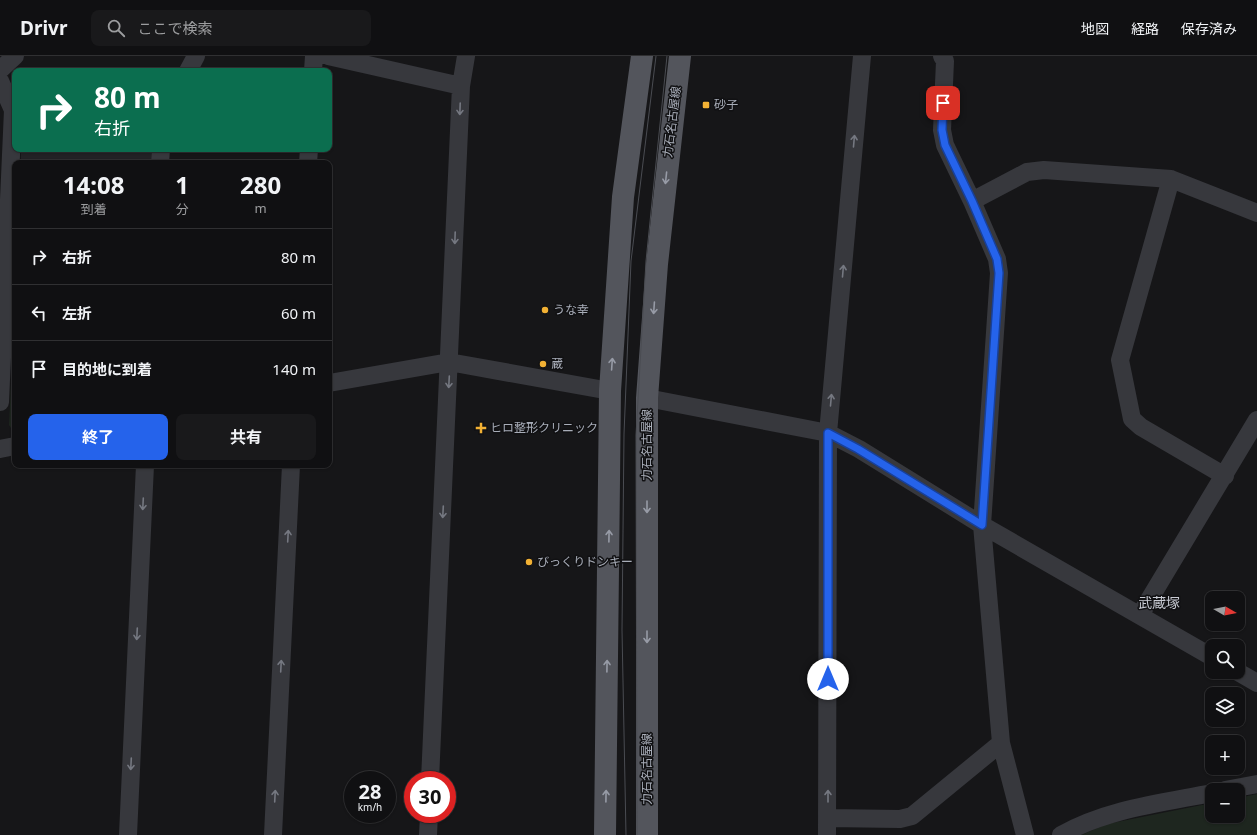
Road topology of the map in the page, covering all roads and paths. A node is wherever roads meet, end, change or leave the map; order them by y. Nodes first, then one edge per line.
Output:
1 (15, 56) edge
2 (196, 56) edge
3 (314, 56) edge
4 (328, 56) edge
5 (466, 56) edge
6 (642, 56) edge
7 (680, 56) edge
8 (862, 56) edge
9 (942, 56) edge
10 (190, 68) edge
11 (313, 68) edge
12 (0, 70) edge
13 (0, 81) edge
14 (461, 86) junction
15 (12, 108) edge
16 (12, 136) edge
17 (1171, 178) junction
18 (972, 201) junction
19 (1257, 213) edge
20 (7, 266) edge
21 (449, 362) junction
22 (332, 382) edge
23 (610, 391) junction
24 (647, 398) junction
25 (0, 402) edge
26 (1257, 420) edge
27 (828, 433) junction
28 (12, 447) edge
29 (0, 449) edge
30 (145, 468) edge
31 (291, 468) edge
32 (1225, 476) junction
33 (982, 525) junction
34 (1140, 616) junction
35 (1205, 653) edge
36 (1245, 676) edge
37 (1257, 683) edge
38 (1001, 743) junction
39 (430, 771) edge
40 (1257, 784) edge
41 (1245, 786) edge
42 (1205, 794) edge
43 (429, 823) edge
44 (827, 826) edge
45 (128, 835) edge
46 (273, 835) edge
47 (428, 835) edge
48 (605, 835) edge
49 (647, 835) edge
50 (1025, 835) edge
51 (1061, 835) edge

1 - 12 street
2 - 10 street
3 - 11 street
4 - 14 street
5 - 14 street
23 -> 6 main road
7 -> 24 main road, 力石名古屋線
27 -> 8 street
9 - 18 street
13 - 15 street
14 -> 21 street
16 - 20 street
17 - 18 street
17 - 19 street
17 - 32 street
18 - 33 street
20 - 25 street
21 - 22 street
21 - 23 street
21 -> 39 street
48 -> 23 main road
24 - 27 street
24 -> 49 main road, 力石名古屋線
26 - 32 street
27 - 33 street
44 -> 27 street
28 - 29 street
30 -> 45 street
46 -> 31 street
32 - 34 street
33 - 34 street
33 - 38 street
34 - 35 street
36 - 37 street
38 - 44 street
38 - 50 street
40 - 41 street
42 - 51 street
43 - 47 street

